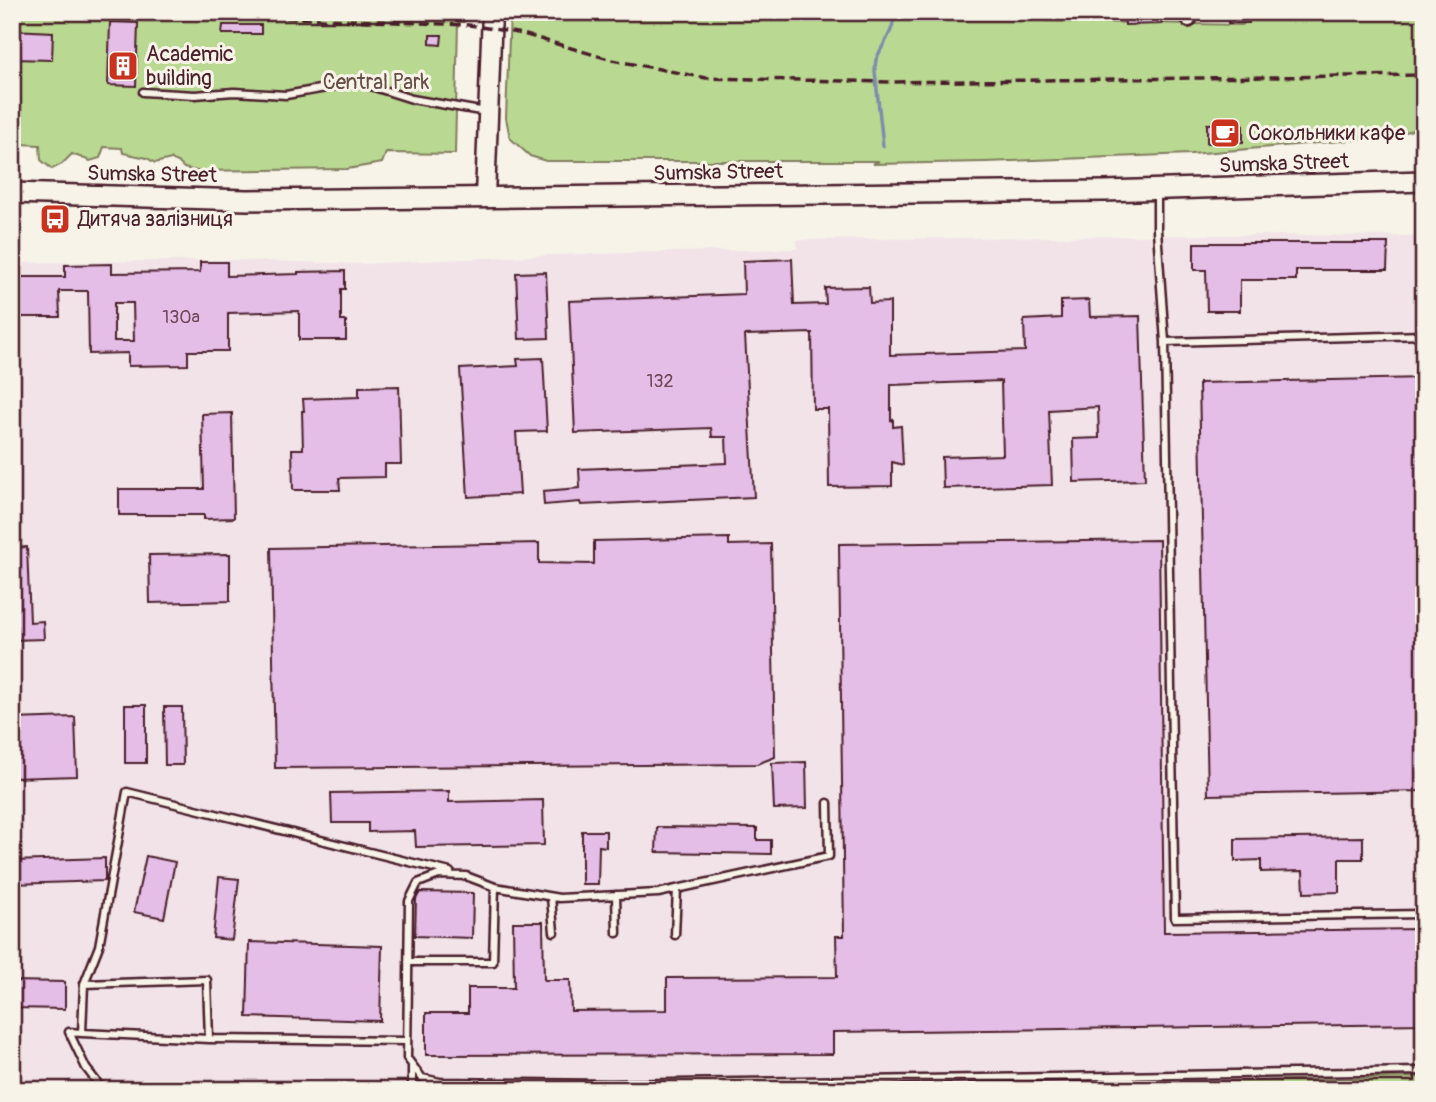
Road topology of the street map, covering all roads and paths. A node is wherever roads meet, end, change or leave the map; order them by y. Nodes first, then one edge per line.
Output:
1 (492, 12) edge
2 (143, 92) dead end
3 (488, 112) junction
4 (1424, 181) edge
5 (1157, 190) junction
6 (12, 193) edge
7 (485, 197) junction
8 (1424, 335) edge
9 (1165, 342) junction
10 (828, 803) dead end
11 (466, 876) junction
12 (495, 887) junction
13 (677, 889) junction
14 (616, 895) junction
15 (551, 897) junction
16 (1424, 914) edge
17 (554, 932) dead end
18 (617, 933) dead end
19 (675, 934) dead end
20 (408, 962) junction
21 (84, 984) junction
22 (82, 1033) junction
23 (209, 1039) junction
24 (407, 1041) junction
25 (412, 1065) junction
26 (1424, 1071) edge
27 (103, 1090) edge
28 (412, 1090) edge

1 - 3 main road
2 - 3 lane
3 - 7 main road
4 - 5 main road, Sumska Street
5 - 7 main road, Sumska Street
5 - 9 lane
6 - 7 main road, Sumska Street
8 - 9 lane
9 - 16 lane
10 - 13 lane
11 - 12 lane
11 - 20 lane
11 - 21 lane
12 - 15 lane
12 - 20 lane
13 - 14 lane
13 - 19 lane
14 - 15 lane
14 - 18 lane
15 - 17 lane
20 - 24 lane
21 - 22 lane
21 - 23 lane
22 - 23 lane
22 - 27 lane
23 - 24 lane
24 - 25 lane
25 - 26 lane
25 - 28 lane

